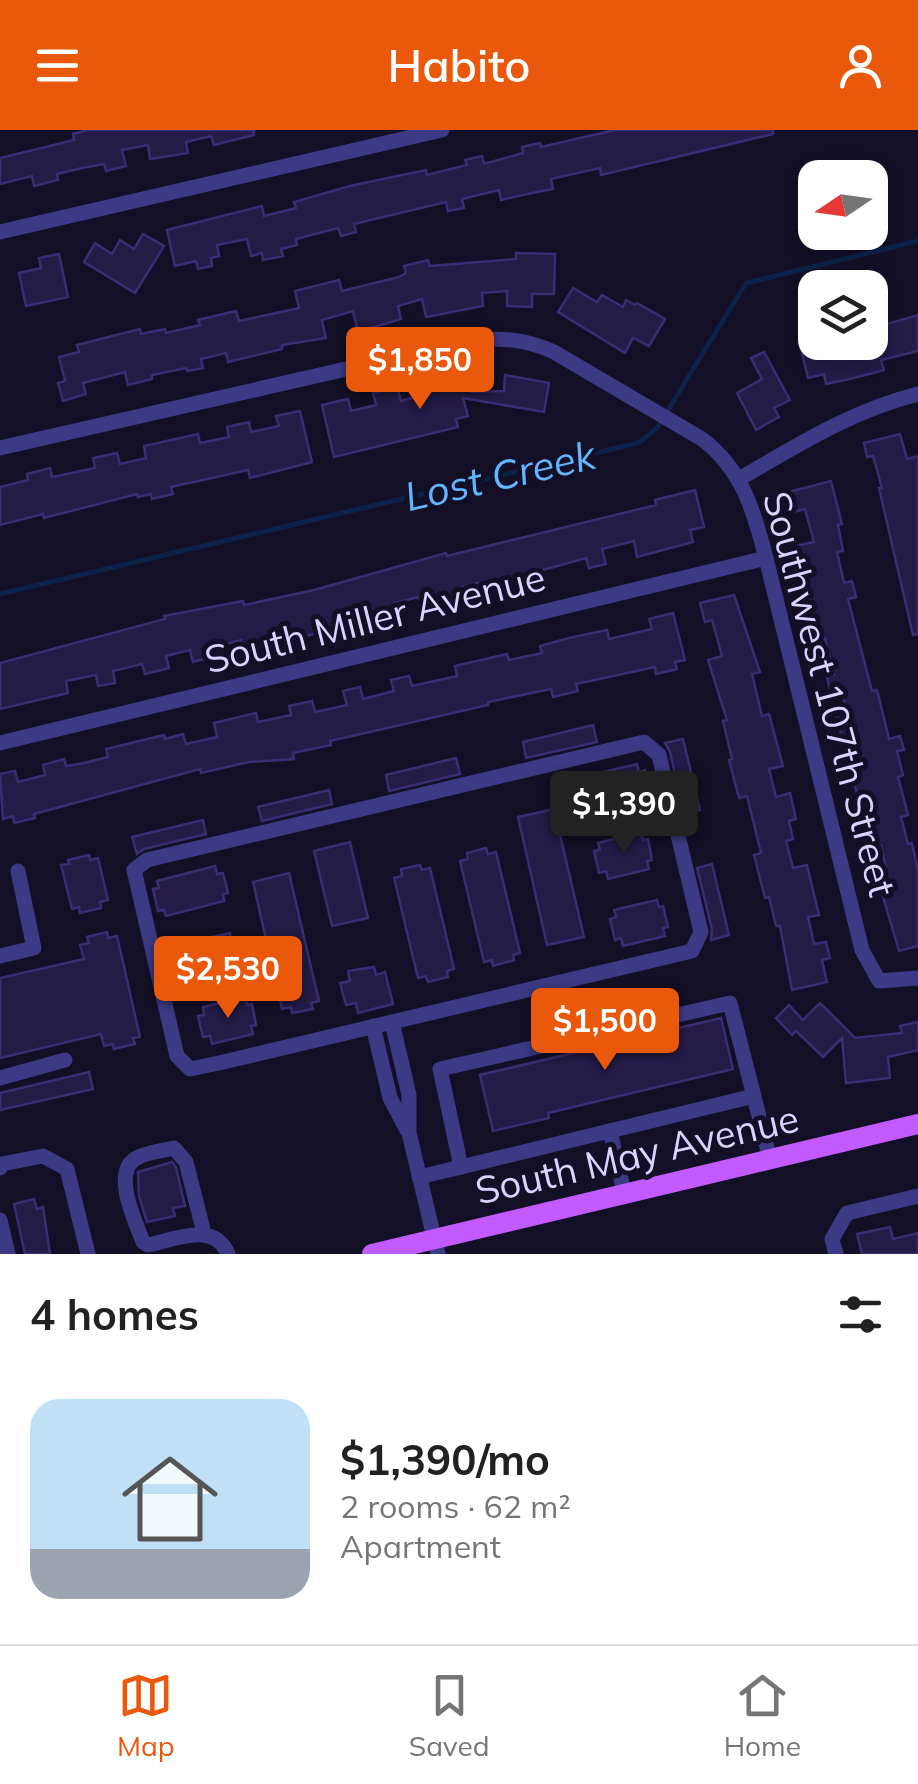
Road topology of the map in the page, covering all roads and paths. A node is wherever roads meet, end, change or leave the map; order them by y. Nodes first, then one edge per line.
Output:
1 (442, 130) edge
2 (0, 232) edge
3 (918, 394) edge
4 (0, 448) edge
5 (739, 479) junction
6 (766, 558) junction
7 (0, 743) edge
8 (18, 871) dead end
9 (0, 956) edge
10 (918, 978) edge
11 (392, 1022) junction
12 (373, 1026) junction
13 (65, 1060) dead end
14 (0, 1078) edge
15 (754, 1096) junction
16 (918, 1124) edge
17 (610, 1130) junction
18 (409, 1133) junction
19 (770, 1159) junction
20 (461, 1166) junction
21 (0, 1168) edge
22 (419, 1177) junction
23 (625, 1196) junction
24 (918, 1196) edge
25 (0, 1220) edge
26 (204, 1233) junction
27 (437, 1247) edge
28 (8, 1254) edge
29 (88, 1254) edge
30 (228, 1254) edge
31 (372, 1254) edge
32 (836, 1254) edge

1 - 2 street
3 - 5 street
4 - 5 street
5 - 6 street, Southwest 107th Street
6 - 7 street, South Miller Avenue
6 - 10 street, Southwest 107th Street
8 - 9 street
11 - 12 street
11 - 12 street
11 - 18 street
12 - 18 street
13 - 14 street
15 - 17 street
15 - 19 street
15 - 20 street
16 - 19 main road, South May Avenue
17 - 20 street
17 - 23 street
18 - 22 street
19 - 23 main road, South May Avenue
20 - 22 street
21 - 29 street
22 - 27 street
23 - 27 main road, South May Avenue
24 - 32 street
25 - 28 street
26 - 26 street
26 - 30 street
27 - 31 main road, South May Avenue

